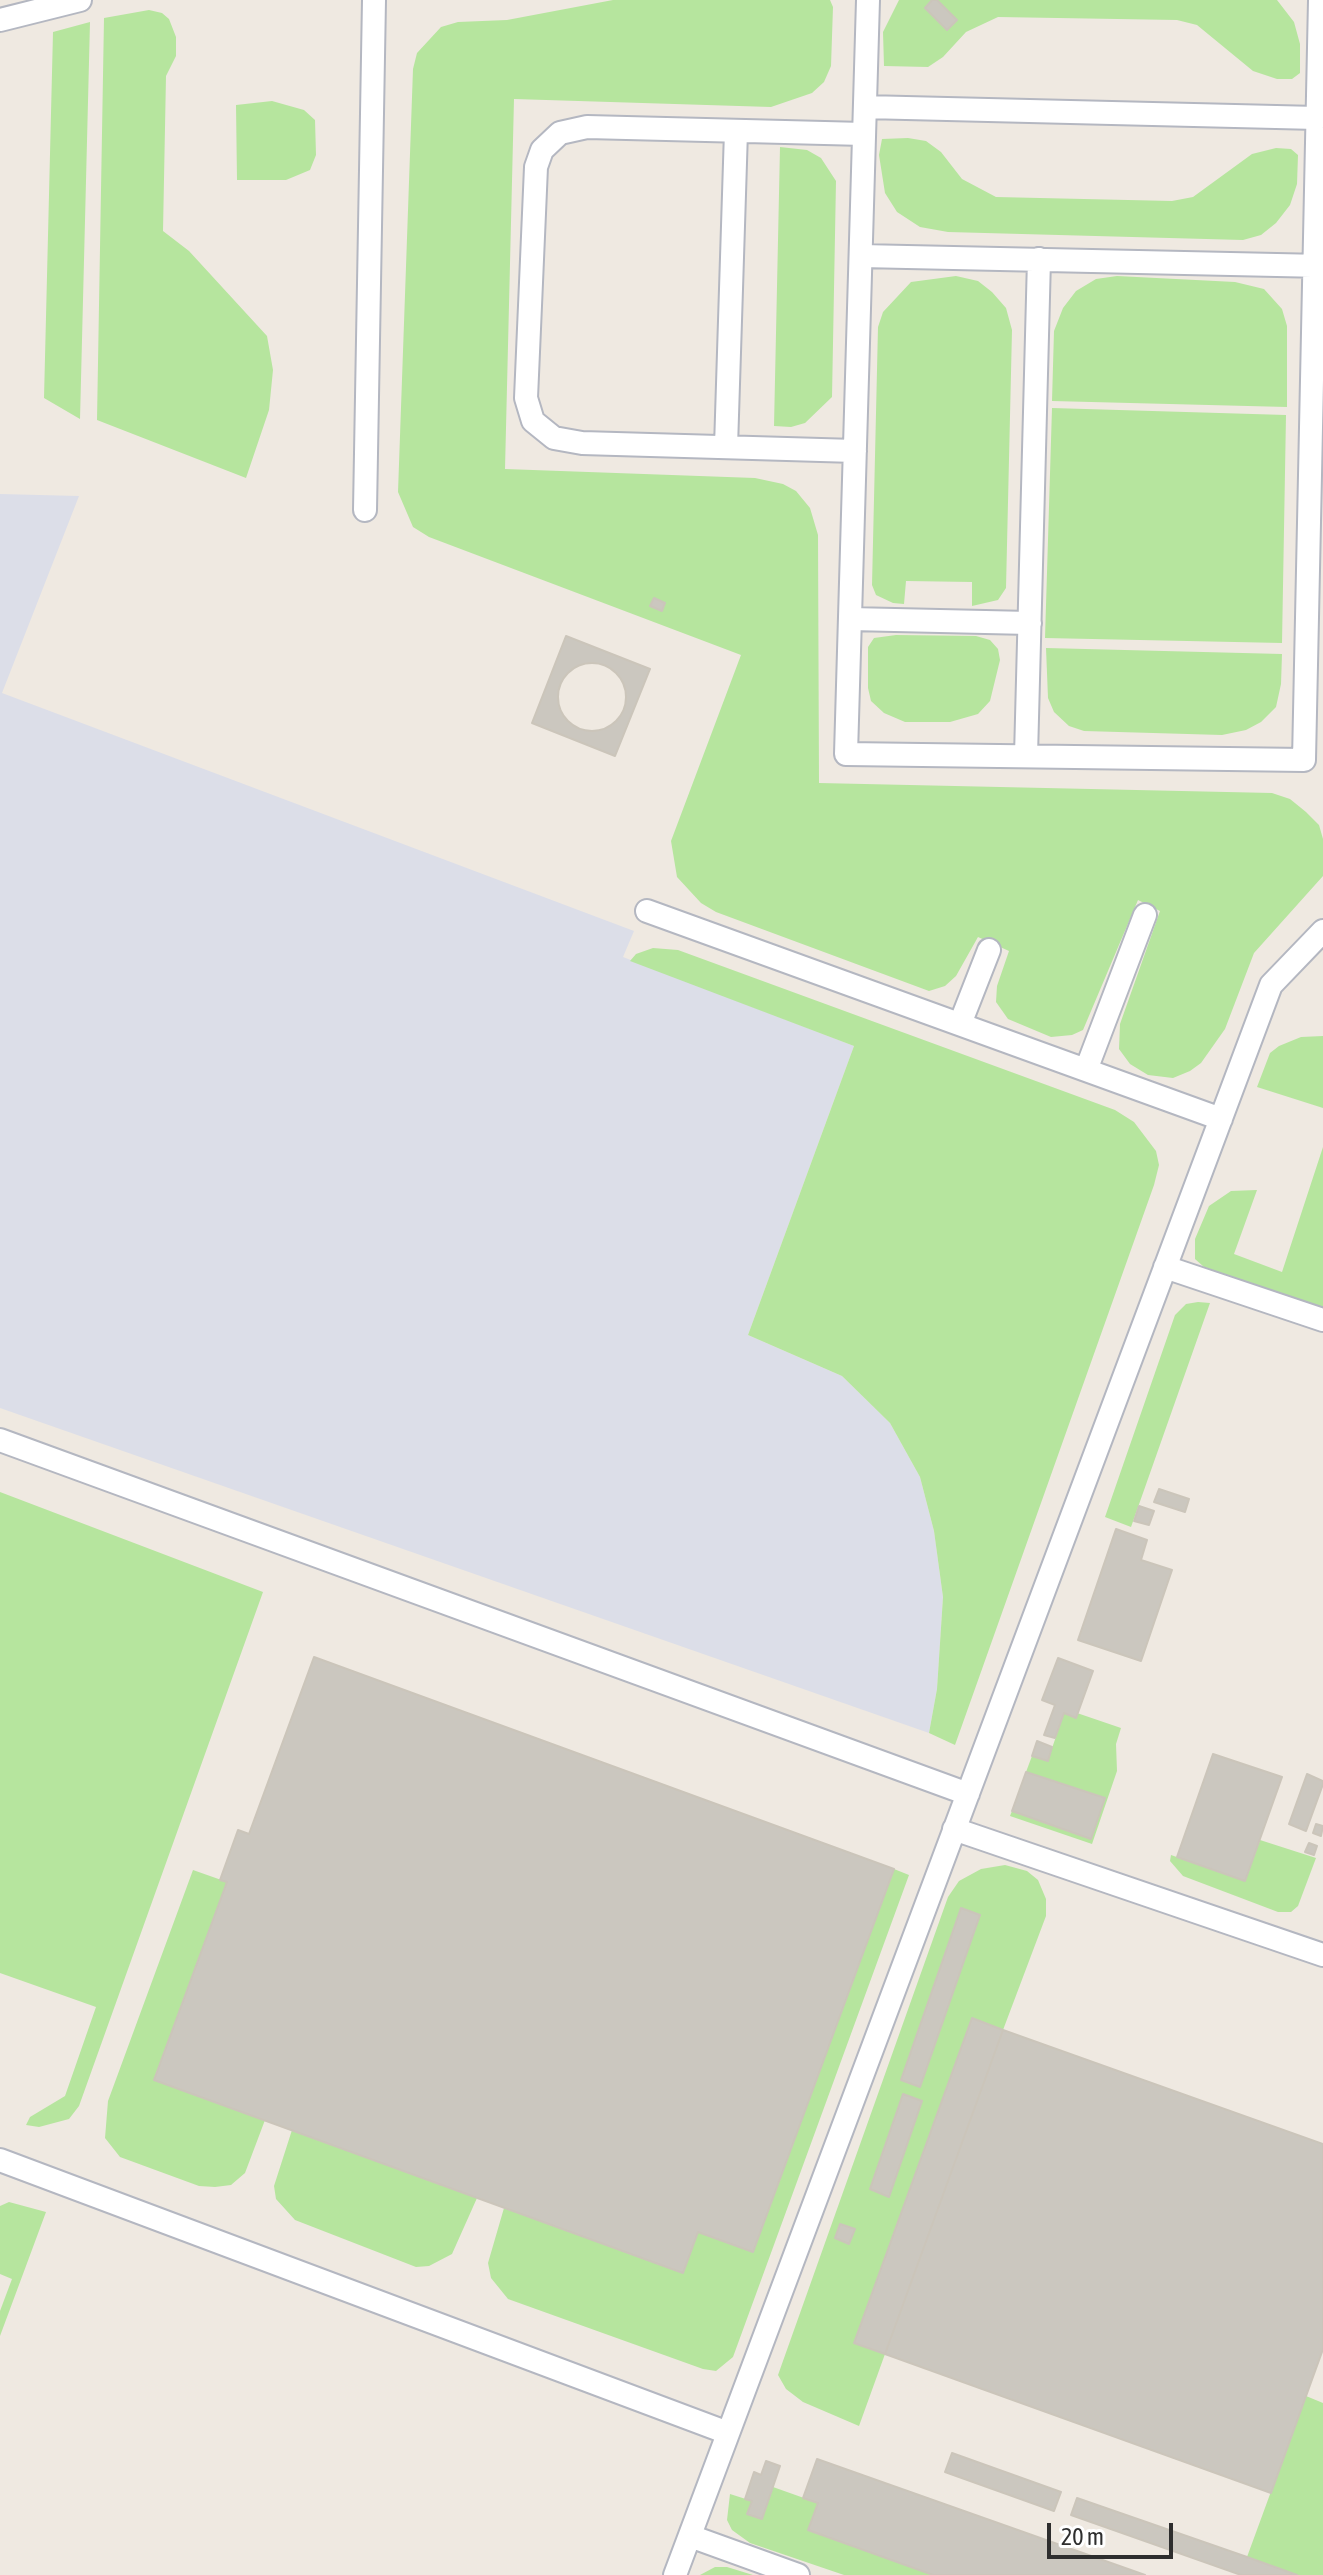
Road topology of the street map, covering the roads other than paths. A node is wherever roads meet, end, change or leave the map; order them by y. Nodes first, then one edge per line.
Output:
1 (80, 0) edge
2 (374, 0) edge
3 (868, 0) edge
4 (1320, 0) edge
5 (0, 20) edge
6 (865, 107) junction
7 (1317, 118) junction
8 (736, 131) junction
9 (864, 134) junction
10 (861, 256) junction
11 (1039, 259) junction
12 (1318, 266) edge
13 (726, 447) junction
14 (855, 451) junction
15 (365, 510) dead end
16 (850, 619) junction
17 (1030, 623) junction
18 (1026, 756) junction
19 (647, 911) dead end
20 (1145, 915) dead end
21 (1323, 931) edge
22 (989, 950) dead end
23 (960, 1024) junction
24 (1086, 1070) junction
25 (1221, 1119) junction
26 (1165, 1267) junction
27 (1323, 1320) edge
28 (0, 1440) edge
29 (968, 1794) junction
30 (954, 1829) junction
31 (1323, 1955) edge
32 (0, 2160) edge
33 (728, 2433) junction
34 (690, 2536) junction
35 (675, 2575) edge
36 (798, 2575) edge

1 - 5 lane
2 - 15 lane
3 - 6 lane
4 - 7 lane
6 - 7 lane
6 - 9 lane
7 - 12 lane
8 - 9 lane
8 - 13 lane
8 - 13 lane
9 - 10 lane
10 - 11 lane
10 - 14 lane
11 - 12 lane
11 - 17 lane
12 - 18 lane
13 - 14 lane
14 - 16 lane
16 - 17 lane
16 - 18 lane
17 - 18 lane
19 - 23 lane
20 - 24 lane
21 - 25 lane
22 - 23 lane
23 - 24 lane
24 - 25 lane
25 - 26 lane
26 - 27 lane
26 - 29 lane
28 - 29 lane
29 - 30 lane
30 - 31 lane
30 - 33 lane
32 - 33 lane
33 - 34 lane
34 - 35 lane
34 - 36 lane

